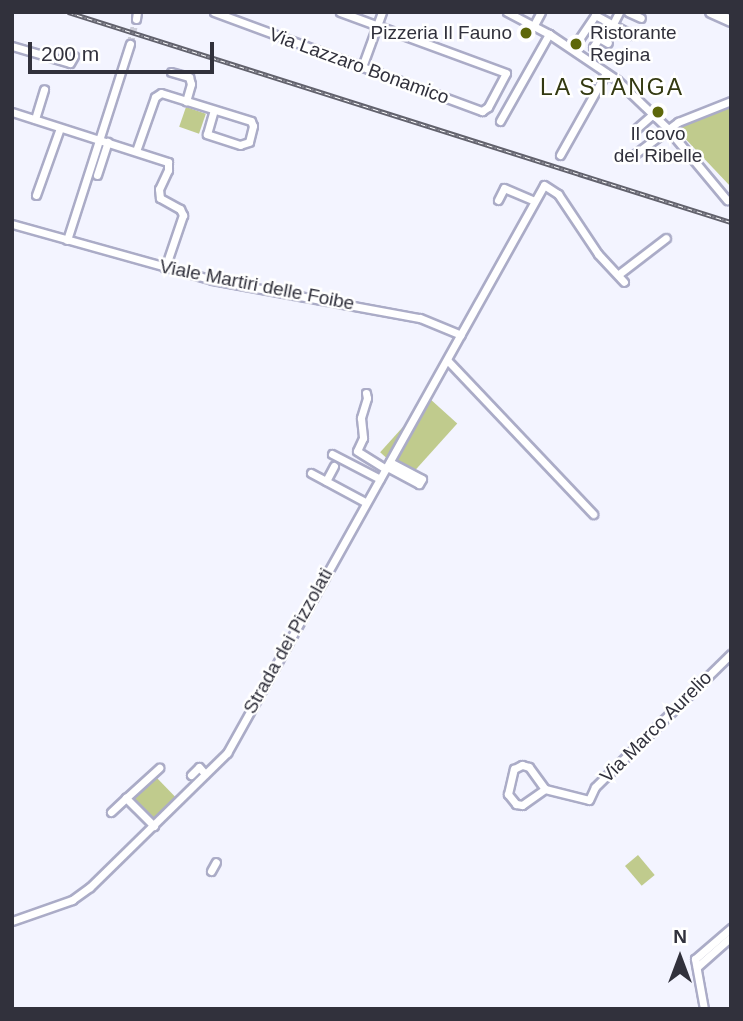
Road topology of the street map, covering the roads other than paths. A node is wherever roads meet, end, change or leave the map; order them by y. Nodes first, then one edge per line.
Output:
1 (214, 12) edge
2 (340, 12) edge
3 (382, 12) edge
4 (507, 12) edge
5 (541, 12) edge
6 (619, 12) edge
7 (628, 12) edge
8 (711, 12) edge
9 (641, 18) dead end
10 (731, 21) edge
11 (378, 24) junction
12 (613, 24) junction
13 (534, 25) junction
14 (549, 34) junction
15 (632, 35) dead end
16 (608, 43) dead end
17 (130, 44) tunnel mouth
18 (12, 46) edge
19 (573, 48) junction
20 (590, 53) junction
21 (74, 56) dead end
22 (362, 67) junction
23 (172, 72) dead end
24 (606, 73) junction
25 (44, 89) dead end
26 (186, 101) junction
27 (731, 101) edge
28 (214, 110) junction
29 (12, 112) edge
30 (653, 114) junction
31 (35, 119) junction
32 (500, 121) dead end
33 (60, 128) junction
34 (637, 128) dead end
35 (667, 128) junction
36 (97, 139) junction
37 (108, 142) junction
38 (136, 150) junction
39 (559, 155) dead end
40 (631, 157) dead end
41 (97, 175) dead end
42 (36, 195) dead end
43 (498, 200) dead end
44 (727, 200) dead end
45 (534, 201) junction
46 (12, 224) edge
47 (666, 238) dead end
48 (67, 240) junction
49 (165, 268) junction
50 (619, 274) junction
51 (624, 282) dead end
52 (461, 335) junction
53 (448, 361) junction
54 (366, 393) dead end
55 (332, 454) dead end
56 (334, 466) dead end
57 (388, 466) junction
58 (310, 472) dead end
59 (380, 480) junction
60 (326, 481) junction
61 (419, 484) dead end
62 (365, 502) junction
63 (593, 514) dead end
64 (731, 654) edge
65 (159, 768) dead end
66 (205, 774) junction
67 (191, 775) dead end
68 (545, 789) junction
69 (126, 798) junction
70 (110, 812) dead end
71 (154, 826) junction
72 (216, 862) dead end
73 (211, 871) dead end
74 (12, 921) edge
75 (731, 928) edge
76 (731, 937) edge
77 (696, 963) junction
78 (704, 1009) edge

1 - 22 street, Via Lazzaro Bonamico
2 - 11 street
3 - 11 street
4 - 13 street
5 - 13 street
6 - 12 street
7 - 9 street
8 - 10 main road
11 - 22 street
11 - 22 street, Via Lazzaro Bonamico
12 - 15 street
12 - 19 street
13 - 14 street
14 - 19 street
14 - 32 street
16 - 20 street
17 - 36 street
18 - 21 street
19 - 20 street
20 - 24 street
23 - 26 street
24 - 30 street
24 - 39 street
25 - 31 street
26 - 28 street
26 - 38 street
27 - 35 street
28 - 28 street
29 - 31 street
30 - 34 street
30 - 35 street
31 - 33 street
33 - 36 street
33 - 42 street
35 - 40 street
35 - 44 street
36 - 37 street
36 - 48 street
37 - 38 street
37 - 41 street
38 - 49 street
43 - 45 street
45 - 50 street, Strada dei Pizzolati
45 - 52 street, Strada dei Pizzolati
46 - 48 street, Viale Martiri delle Foibe
47 - 50 street
48 - 49 street, Viale Martiri delle Foibe
49 - 52 street, Viale Martiri delle Foibe
50 - 51 street
52 - 53 street, Strada dei Pizzolati
53 - 57 street, Strada dei Pizzolati
53 - 63 street
54 - 57 street
55 - 59 street
56 - 60 street
57 - 59 street, Strada dei Pizzolati
57 - 61 street
58 - 60 street
59 - 62 street, Strada dei Pizzolati
60 - 62 street
62 - 66 street, Strada dei Pizzolati
64 - 68 street, Via Marco Aurelio
65 - 69 street
66 - 67 street
66 - 71 street, Strada dei Pizzolati
68 - 68 street
69 - 70 street
69 - 71 street
71 - 74 street, Strada dei Pizzolati
72 - 73 street
75 - 77 street
76 - 77 street
77 - 78 street

